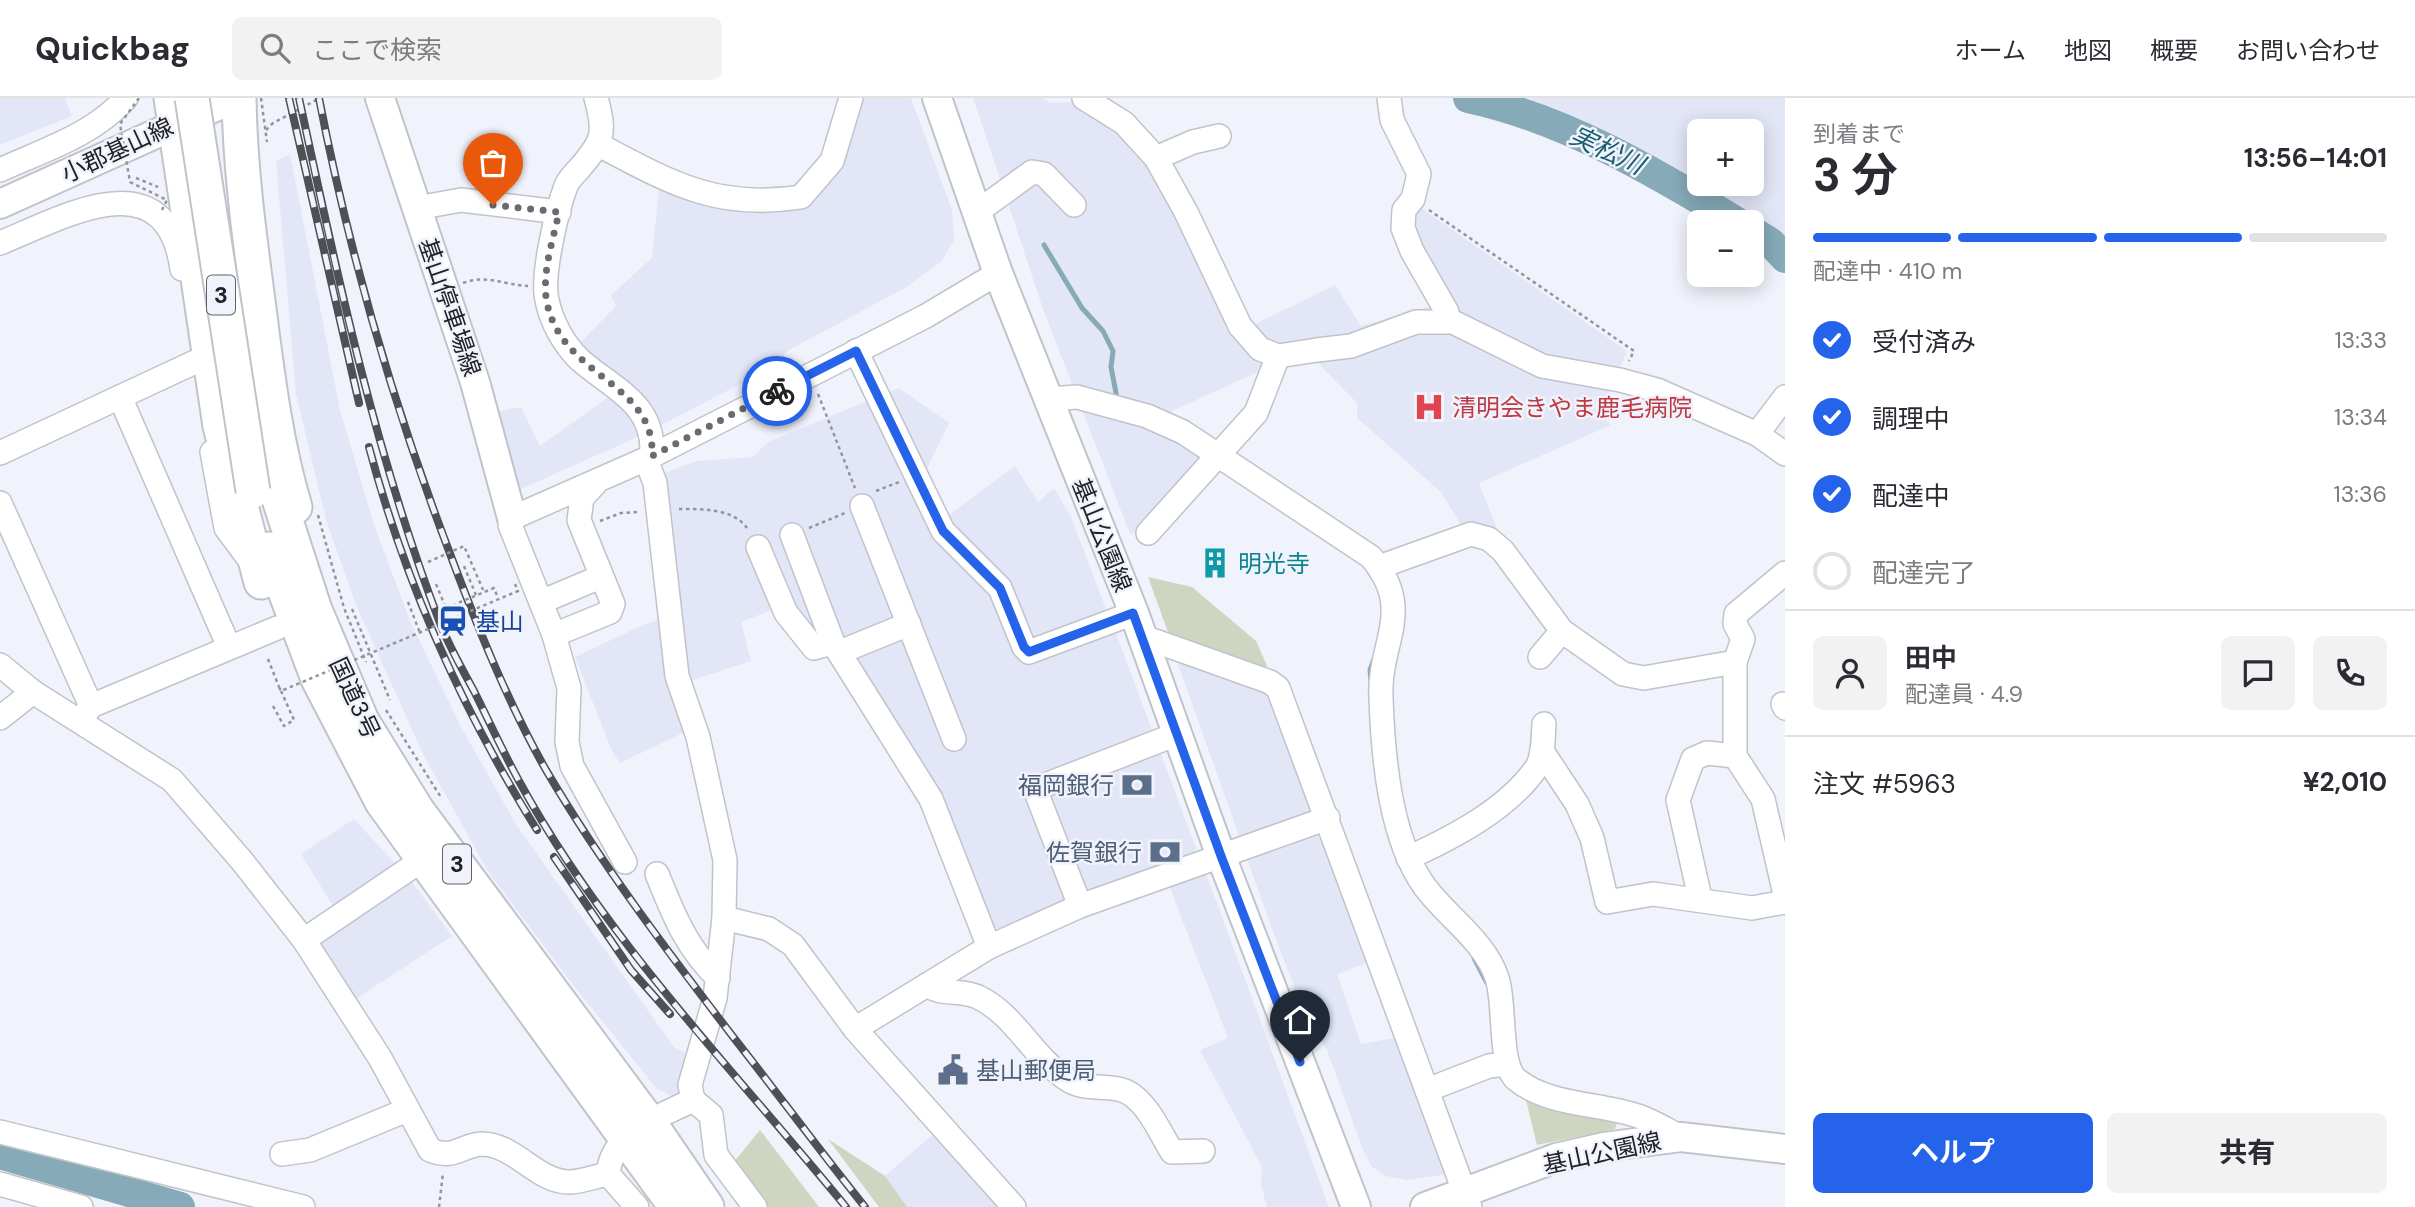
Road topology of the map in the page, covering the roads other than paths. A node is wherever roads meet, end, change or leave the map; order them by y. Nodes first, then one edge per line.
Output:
1 (126, 98) edge
2 (215, 98) edge
3 (237, 98) edge
4 (380, 98) edge
5 (596, 98) edge
6 (851, 98) edge
7 (937, 98) edge
8 (1084, 98) edge
9 (1390, 98) edge
10 (179, 107) edge
11 (1219, 136) dead end
12 (599, 145) junction
13 (1156, 159) junction
14 (0, 170) edge
15 (0, 204) edge
16 (1074, 205) dead end
17 (416, 208) junction
18 (559, 212) junction
19 (977, 212) junction
20 (0, 243) edge
21 (998, 273) junction
22 (1446, 321) junction
23 (856, 351) junction
24 (1278, 356) junction
25 (195, 362) junction
26 (120, 397) junction
27 (1785, 397) edge
28 (1048, 400) junction
29 (1757, 434) junction
30 (0, 453) edge
31 (1785, 454) edge
32 (1217, 456) junction
33 (649, 457) junction
34 (596, 483) junction
35 (263, 487) junction
36 (861, 502) road end
37 (0, 503) edge
38 (546, 505) junction
39 (512, 518) junction
40 (589, 521) junction
41 (1148, 533) dead end
42 (792, 535) road end
43 (758, 547) road end
44 (1379, 567) junction
45 (256, 568) junction
46 (600, 572) junction
47 (1785, 572) edge
48 (541, 602) junction
49 (909, 624) junction
50 (1138, 624) junction
51 (1562, 631) junction
52 (554, 635) junction
53 (272, 643) junction
54 (229, 647) junction
55 (836, 648) junction
56 (1540, 657) dead end
57 (1735, 662) junction
58 (0, 665) edge
59 (33, 692) junction
60 (86, 713) junction
61 (373, 714) junction
62 (0, 718) edge
63 (1544, 724) dead end
64 (1177, 734) junction
65 (954, 739) dead end
66 (1542, 751) junction
67 (1735, 756) junction
68 (382, 802) junction
69 (1328, 818) junction
70 (1221, 856) junction
71 (1409, 858) junction
72 (422, 860) junction
73 (625, 863) dead end
74 (657, 874) dead end
75 (1785, 894) edge
76 (1700, 898) junction
77 (1785, 902) edge
78 (1080, 906) junction
79 (724, 918) junction
80 (303, 940) junction
81 (989, 947) junction
82 (718, 978) junction
83 (927, 985) junction
84 (855, 1029) junction
85 (1506, 1064) junction
86 (1427, 1090) junction
87 (693, 1100) junction
88 (407, 1110) junction
89 (637, 1129) junction
90 (0, 1132) edge
91 (1681, 1137) junction
92 (1785, 1143) edge
93 (1785, 1149) edge
94 (1203, 1151) dead end
95 (282, 1154) dead end
96 (608, 1174) junction
97 (0, 1184) edge
98 (1467, 1199) edge
99 (81, 1207) edge
100 (303, 1207) edge
101 (637, 1207) edge
102 (676, 1207) edge
103 (707, 1207) edge
104 (755, 1207) edge
105 (1014, 1207) edge
106 (1356, 1207) edge
107 (1425, 1207) edge

1 - 14 street
2 - 35 highway, 国道3号 / 3
3 - 10 main road, 小郡基山線
3 - 61 highway
4 - 17 main road, 基山停車場線
5 - 12 street
6 - 12 street
7 - 19 main road, 基山公園線
8 - 13 street
9 - 22 street
10 - 15 main road, 小郡基山線
10 - 35 highway, 国道3号 / 3, bridge
10 - 45 highway
11 - 13 street
12 - 18 street
13 - 24 street
16 - 19 street
17 - 18 street
17 - 39 main road, 基山停車場線
18 - 33 street
19 - 21 main road, 基山公園線
20 - 25 street
21 - 23 street
21 - 28 main road, 基山公園線
22 - 24 street
22 - 29 street
23 - 33 street
23 - 50 street
24 - 32 street
25 - 26 street
25 - 45 street
26 - 30 street
26 - 54 street
27 - 29 street
28 - 32 street
28 - 50 main road, 基山公園線
29 - 31 street
32 - 41 street
32 - 44 street
33 - 34 street
33 - 79 street
34 - 38 street
34 - 40 street
35 - 61 highway, 国道3号 / 3
35 - 68 highway, 国道3号 / 3
36 - 49 street
37 - 60 street
38 - 39 street
38 - 40 street
39 - 48 street
40 - 46 street
42 - 55 street
43 - 55 street
44 - 51 street
44 - 71 street
45 - 53 highway
46 - 48 street
46 - 52 street
47 - 57 street
48 - 52 street
49 - 55 street
49 - 65 street
50 - 64 main road, 基山公園線
50 - 69 street
51 - 56 street
51 - 57 street
52 - 73 street
53 - 54 street
53 - 68 highway
54 - 60 street
55 - 81 street
57 - 67 street
58 - 59 street
59 - 60 street
59 - 62 street
60 - 80 street
61 - 89 highway, 国道3号 / 3
63 - 66 street
64 - 70 main road, 基山公園線
64 - 78 street
66 - 71 street
66 - 76 street
67 - 75 street
67 - 76 street
68 - 72 highway, 国道3号 / 3
69 - 70 street
69 - 86 street
70 - 78 street
70 - 106 main road, 基山公園線
71 - 85 street
72 - 80 street
72 - 89 highway, 国道3号 / 3
74 - 82 street
76 - 77 street
78 - 81 street
79 - 82 street
79 - 84 street
80 - 88 street
81 - 83 street
82 - 87 street
83 - 84 street
83 - 94 street
84 - 105 street
85 - 86 street
85 - 91 street
86 - 98 street
87 - 89 street
87 - 104 street
88 - 95 street
88 - 96 street
89 - 96 street
89 - 102 highway, 国道3号 / 3
89 - 103 highway, 国道3号 / 3
90 - 100 street
91 - 93 main road, 基山公園線
91 - 98 main road, 基山公園線
92 - 93 street
96 - 101 street
97 - 99 street
98 - 107 main road, 基山公園線

